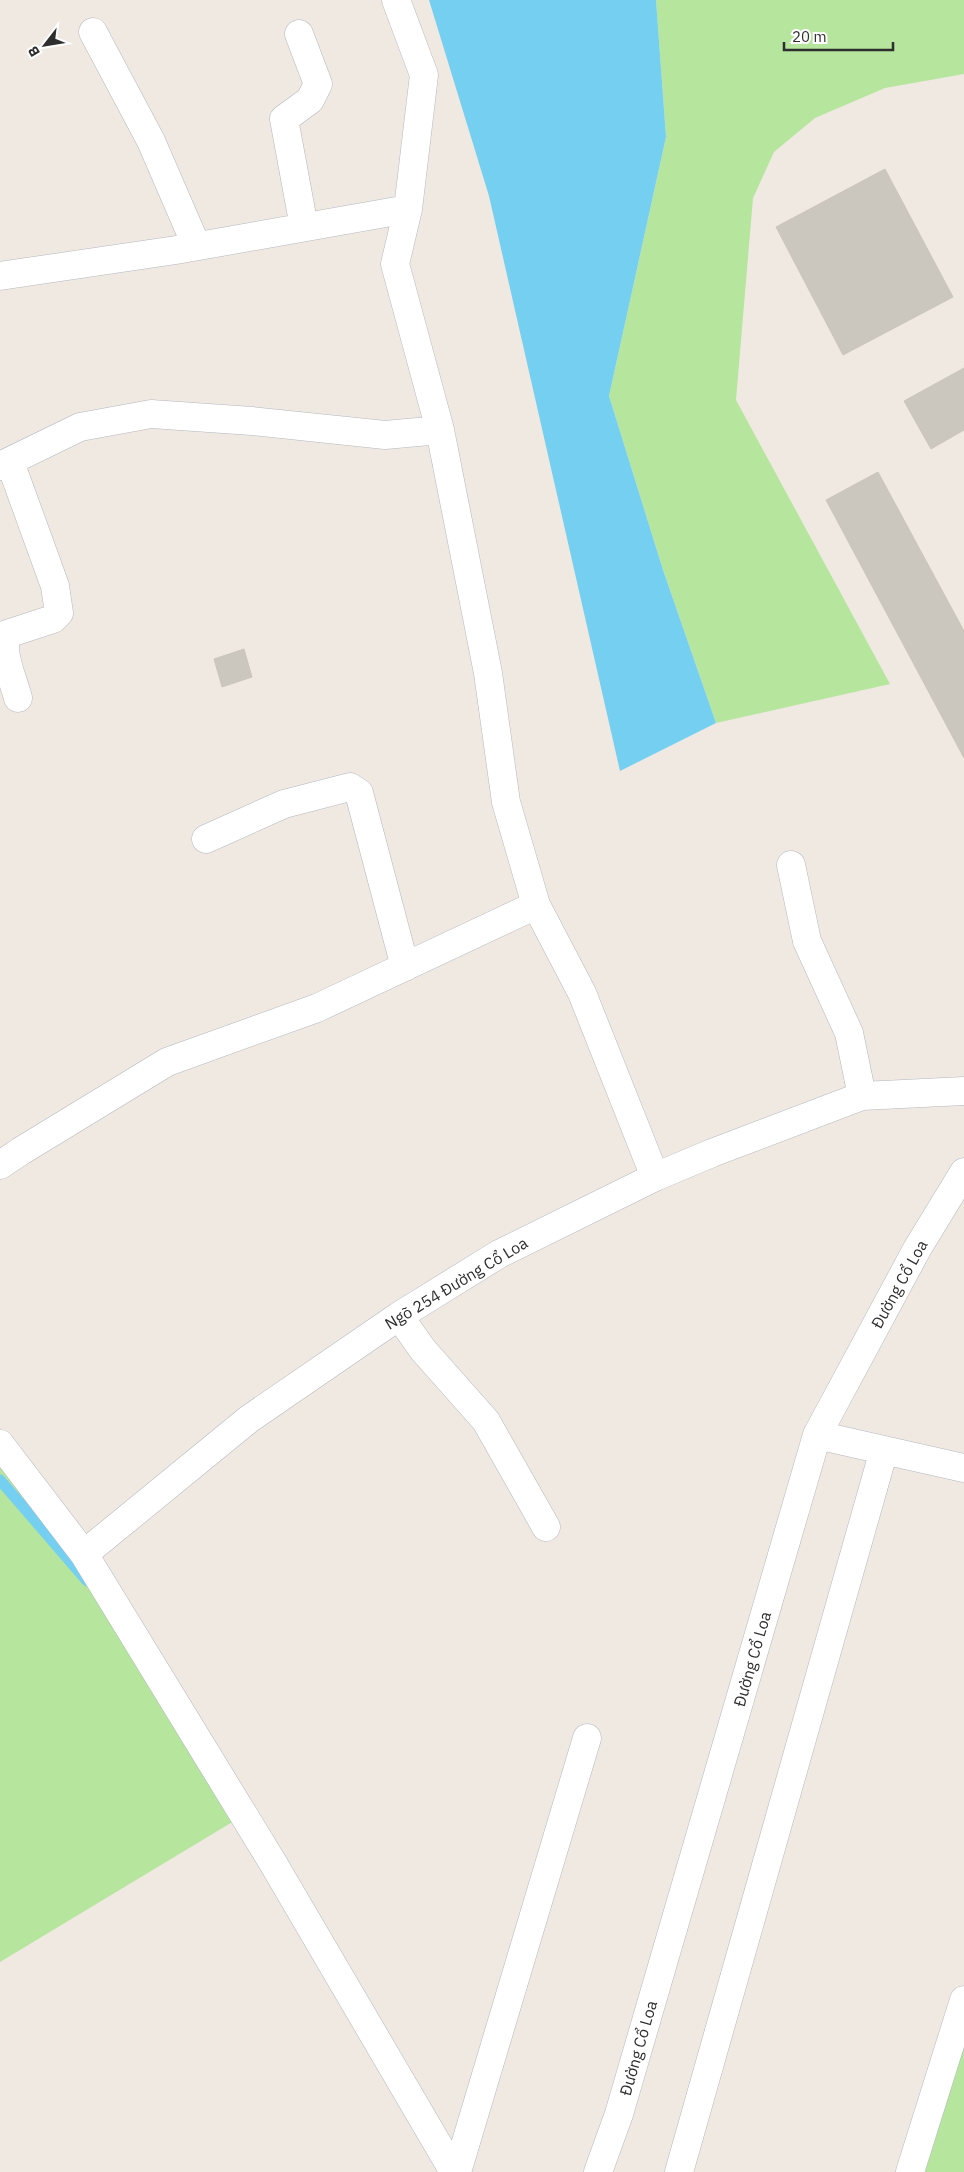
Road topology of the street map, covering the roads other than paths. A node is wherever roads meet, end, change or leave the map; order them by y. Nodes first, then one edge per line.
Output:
1 (396, 0) edge
2 (93, 32) dead end
3 (299, 34) dead end
4 (408, 209) junction
5 (304, 227) junction
6 (196, 245) junction
7 (0, 276) edge
8 (440, 430) junction
9 (5, 464) edge
10 (18, 698) dead end
11 (206, 840) dead end
12 (791, 865) dead end
13 (536, 905) junction
14 (405, 967) junction
15 (964, 1091) edge
16 (862, 1096) junction
17 (0, 1166) edge
18 (964, 1172) edge
19 (655, 1177) junction
20 (399, 1316) junction
21 (817, 1436) junction
22 (0, 1444) edge
23 (884, 1450) junction
24 (964, 1468) edge
25 (546, 1527) dead end
26 (84, 1554) junction
27 (587, 1738) dead end
28 (964, 2000) edge
29 (455, 2172) edge
30 (598, 2172) edge
31 (679, 2172) edge
32 (910, 2172) edge

1 - 4 street
2 - 6 street
3 - 5 street
4 - 5 street
4 - 8 street
5 - 6 street
6 - 7 street
8 - 9 street
8 - 13 street
9 - 10 street
11 - 14 street
12 - 16 street
13 - 14 street
13 - 19 street
14 - 17 street
15 - 16 street, Ngõ 254 Đường Cổ Loa
16 - 19 street, Ngõ 254 Đường Cổ Loa
18 - 21 street, Đường Cổ Loa
19 - 20 street, Ngõ 254 Đường Cổ Loa
20 - 25 street
20 - 26 street, Ngõ 254 Đường Cổ Loa
21 - 23 street
21 - 30 street, Đường Cổ Loa
22 - 26 street
23 - 24 street
23 - 31 street
26 - 29 street
27 - 29 street
28 - 32 street

